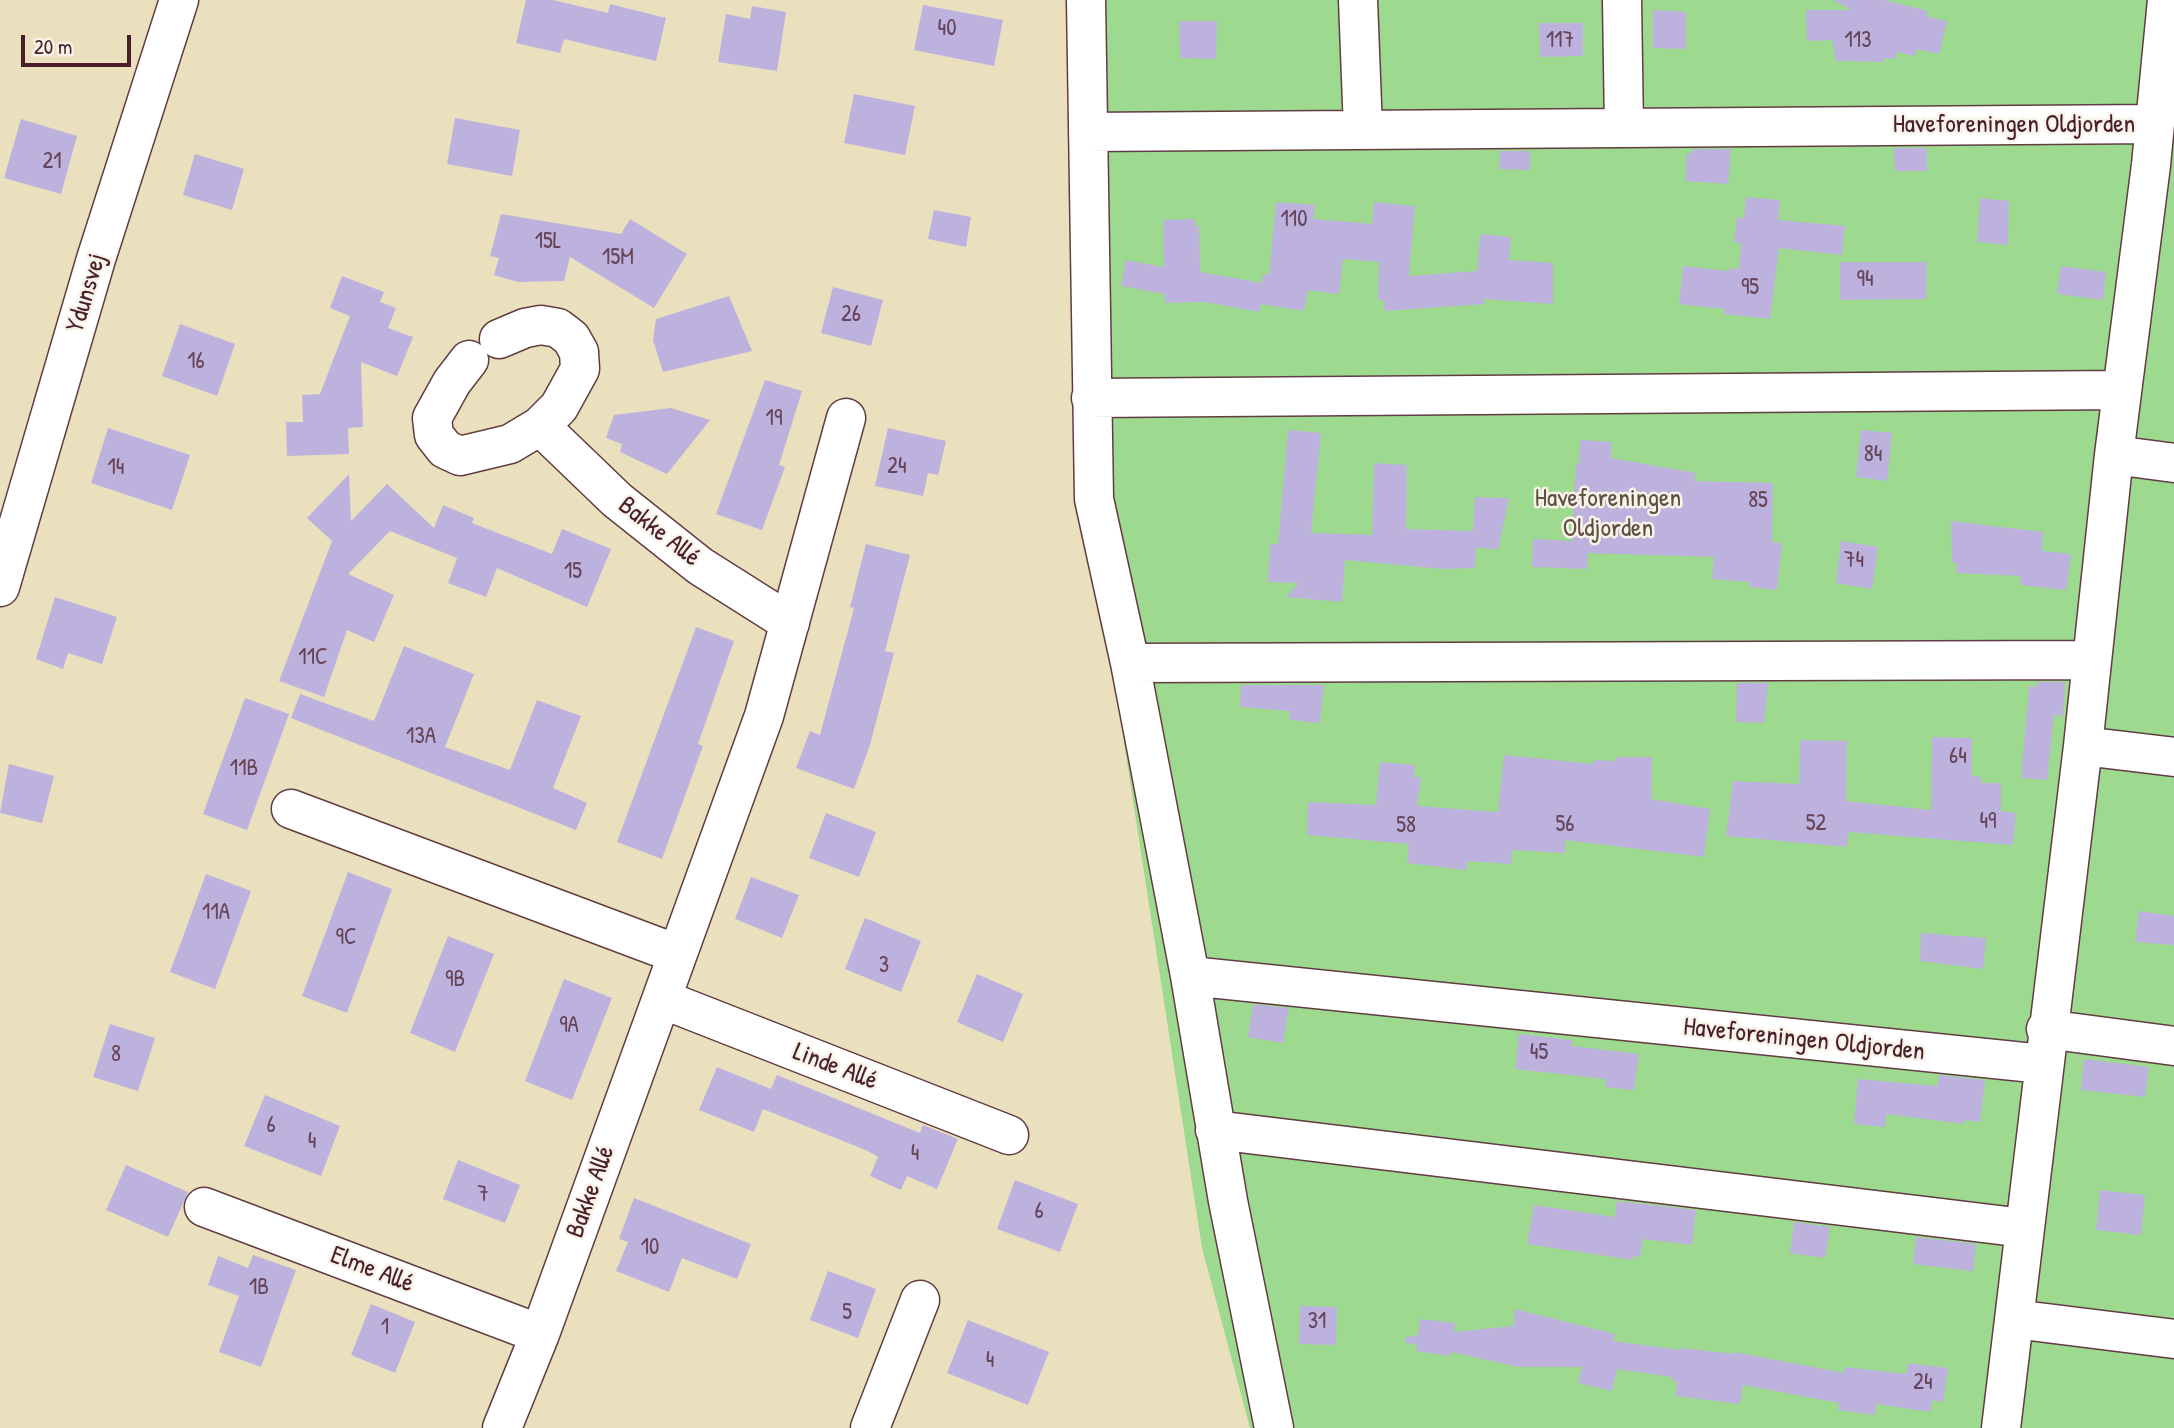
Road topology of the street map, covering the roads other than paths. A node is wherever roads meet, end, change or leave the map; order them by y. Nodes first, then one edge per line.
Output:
1 (179, 0) edge
2 (1086, 0) edge
3 (1358, 0) edge
4 (1622, 0) edge
5 (2167, 0) edge
6 (2153, 124) junction
7 (1624, 128) junction
8 (1363, 130) junction
9 (1088, 132) junction
10 (2162, 166) edge
11 (2122, 390) junction
12 (1091, 398) junction
13 (846, 418) dead end
14 (540, 426) junction
15 (2114, 455) junction
16 (2174, 463) edge
17 (0, 587) edge
18 (790, 623) junction
19 (2092, 660) junction
20 (1130, 663) junction
21 (2083, 746) junction
22 (2174, 757) edge
23 (290, 809) dead end
24 (677, 954) junction
25 (1190, 976) junction
26 (662, 999) junction
27 (2174, 1046) edge
28 (2045, 1047) junction
29 (1214, 1129) junction
30 (1009, 1135) dead end
31 (204, 1207) dead end
32 (2024, 1228) junction
33 (920, 1300) dead end
34 (2014, 1320) junction
35 (540, 1334) junction
36 (2174, 1339) edge
37 (502, 1428) edge
38 (870, 1428) edge
39 (1274, 1428) edge
40 (2001, 1428) edge

1 - 17 street, Ydunsvej
2 - 9 street
3 - 8 street
4 - 7 street
5 - 6 street
6 - 7 street, Haveforeningen Oldjorden
6 - 10 street
7 - 8 street, Haveforeningen Oldjorden
8 - 9 street, Haveforeningen Oldjorden
9 - 12 street
10 - 11 street
11 - 12 street
11 - 15 street
12 - 20 street
13 - 18 street, Bakke Allé
14 - 14 street
14 - 18 street, Bakke Allé
15 - 16 street
15 - 19 street
18 - 24 street, Bakke Allé
19 - 20 street
19 - 21 street
20 - 25 street
21 - 22 street
21 - 28 street
23 - 24 street
24 - 26 street, Bakke Allé
25 - 28 street, Haveforeningen Oldjorden
25 - 29 street
26 - 30 street, Linde Allé
26 - 35 street, Bakke Allé
27 - 28 street, Haveforeningen Oldjorden
28 - 32 street
29 - 32 street
29 - 39 street
31 - 35 street, Elme Allé
32 - 34 street
33 - 38 street
34 - 36 street
34 - 40 street
35 - 37 street, Bakke Allé

